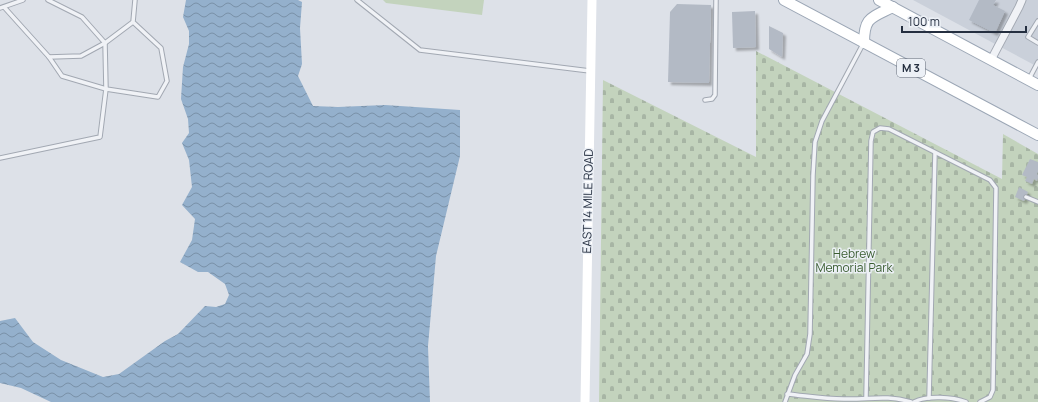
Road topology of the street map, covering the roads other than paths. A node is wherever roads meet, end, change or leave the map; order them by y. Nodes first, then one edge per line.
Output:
1 (23, 0) edge
2 (48, 0) edge
3 (134, 0) edge
4 (357, 0) edge
5 (592, 0) edge
6 (716, 0) edge
7 (784, 0) edge
8 (880, 0) edge
9 (1022, 0) edge
10 (893, 7) junction
11 (2, 8) edge
12 (1038, 21) edge
13 (133, 22) junction
14 (105, 43) junction
15 (864, 43) junction
16 (1038, 43) edge
17 (49, 58) junction
18 (991, 60) junction
19 (1038, 62) edge
20 (591, 72) junction
21 (1028, 80) junction
22 (1038, 85) edge
23 (106, 89) junction
24 (705, 100) dead end
25 (1038, 135) edge
26 (935, 153) junction
27 (0, 158) edge
28 (1026, 197) dead end
29 (1038, 202) edge
30 (787, 394) junction
31 (866, 398) junction
32 (929, 398) junction
33 (849, 401) edge
34 (585, 402) edge
35 (785, 402) edge
36 (912, 402) edge
37 (966, 402) edge
38 (980, 402) edge

1 - 11 lane
2 - 14 lane
3 - 13 lane
4 - 20 lane
5 - 20 main road, EAST 14 MILE ROAD
6 - 24 lane
7 - 15 main road, M 3
8 - 10 main road
9 - 18 street
10 - 15 main road
10 - 18 main road
11 - 17 lane
12 - 16 lane
13 - 14 lane
13 - 23 lane
14 - 17 lane
14 - 23 lane
15 - 25 main road, M 3
15 - 30 lane
17 - 23 lane
18 - 21 main road
19 - 21 lane
20 - 34 main road, EAST 14 MILE ROAD
21 - 22 main road
23 - 27 lane
26 - 31 lane
26 - 32 lane
26 - 38 lane
28 - 29 lane
30 - 33 lane
30 - 35 lane
31 - 33 lane
31 - 36 lane
32 - 36 lane
32 - 37 lane

